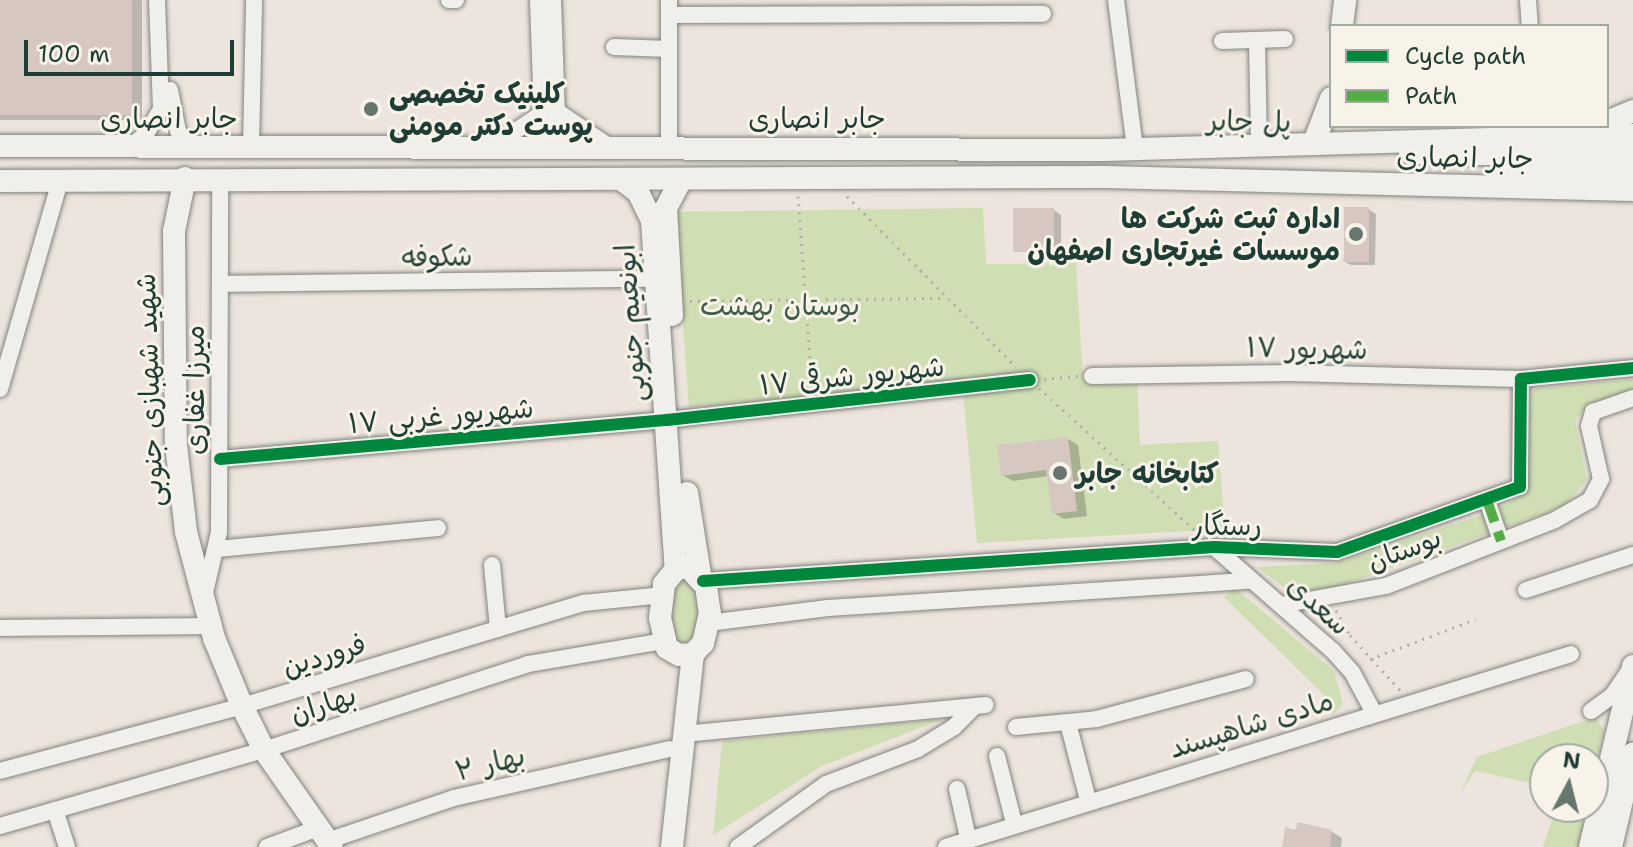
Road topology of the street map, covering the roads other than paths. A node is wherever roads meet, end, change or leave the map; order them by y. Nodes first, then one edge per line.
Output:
1 (157, 0) edge
2 (163, 0) edge
3 (254, 0) edge
4 (449, 0) edge
5 (456, 0) edge
6 (538, 0) edge
7 (553, 0) edge
8 (1116, 0) edge
9 (1345, 0) edge
10 (1528, 0) edge
11 (669, 8) edge
12 (1043, 14) dead end
13 (1342, 24) edge
14 (1530, 24) edge
15 (1285, 39) dead end
16 (1257, 40) junction
17 (1222, 41) dead end
18 (614, 47) dead end
19 (669, 49) junction
20 (1329, 103) edge
21 (1633, 111) edge
22 (549, 112) junction
23 (1609, 121) edge
24 (1578, 128) edge
25 (1358, 133) edge
26 (1539, 133) edge
27 (1633, 135) edge
28 (1315, 140) junction
29 (1259, 142) junction
30 (0, 146) edge
31 (550, 146) junction
32 (130, 147) junction
33 (492, 147) junction
34 (610, 147) junction
35 (189, 148) junction
36 (251, 148) junction
37 (669, 148) junction
38 (1135, 148) junction
39 (1104, 150) junction
40 (1633, 156) edge
41 (1633, 172) edge
42 (1105, 177) junction
43 (185, 178) junction
44 (220, 180) junction
45 (551, 180) junction
46 (622, 180) junction
47 (681, 180) junction
48 (0, 181) edge
49 (60, 181) junction
50 (157, 181) junction
51 (1633, 192) edge
52 (174, 231) junction
53 (654, 279) junction
54 (220, 284) junction
55 (0, 329) edge
56 (18, 330) junction
57 (1633, 368) edge
58 (1092, 376) road end
59 (1521, 379) junction
60 (1030, 380) road end
61 (0, 386) edge
62 (1633, 398) edge
63 (673, 419) junction
64 (220, 459) junction
65 (1488, 503) junction
66 (438, 528) dead end
67 (1501, 541) junction
68 (1214, 547) junction
69 (217, 549) junction
70 (1633, 555) edge
71 (492, 565) dead end
72 (676, 569) junction
73 (701, 577) junction
74 (1251, 581) junction
75 (1526, 590) dead end
76 (663, 595) junction
77 (203, 598) junction
78 (1281, 605) junction
79 (708, 623) junction
80 (210, 626) junction
81 (0, 628) edge
82 (498, 629) junction
83 (679, 650) junction
84 (1571, 654) dead end
85 (1633, 664) edge
86 (1246, 679) dead end
87 (242, 706) junction
88 (1591, 711) dead end
89 (1374, 713) junction
90 (1068, 723) junction
91 (1016, 727) dead end
92 (676, 742) junction
93 (264, 750) junction
94 (1633, 754) edge
95 (997, 756) dead end
96 (0, 771) edge
97 (957, 789) dead end
98 (1088, 800) junction
99 (55, 810) junction
100 (1014, 823) junction
101 (0, 826) edge
102 (968, 838) junction
103 (326, 839) edge
104 (67, 847) edge
105 (267, 847) edge
106 (658, 847) edge
107 (672, 847) edge
108 (738, 847) edge
109 (946, 847) edge
110 (1590, 847) edge
111 (1611, 847) edge

1 - 32 street
2 - 35 street
3 - 36 street
4 - 5 street
6 - 22 street
7 - 22 street
8 - 38 street
9 - 13 main road
10 - 14 street
11 - 12 street
11 - 19 street
15 - 16 street
16 - 17 street
16 - 29 street
18 - 19 street
19 - 37 street
20 - 28 main road
21 - 23 main road
22 - 31 street
22 - 33 street
22 - 34 street
24 - 26 main road
25 - 26 main road, جابر انصاری
25 - 28 main road, جابر انصاری
26 - 27 main road, جابر انصاری
28 - 29 main road, جابر انصاری
29 - 38 main road, جابر انصاری
30 - 32 main road, جابر انصاری
31 - 33 main road, جابر انصاری
31 - 34 main road, جابر انصاری
31 - 45 main road
32 - 35 main road, جابر انصاری
33 - 36 main road, جابر انصاری
34 - 37 main road, جابر انصاری
35 - 36 main road, جابر انصاری
37 - 39 main road, جابر انصاری
38 - 39 main road, جابر انصاری
39 - 40 main road, پل جابر
41 - 42 main road, پل جابر
42 - 47 main road, جابر انصاری
42 - 51 main road, جابر انصاری
43 - 44 main road, جابر انصاری
43 - 50 main road, جابر انصاری
43 - 52 main road, شهید شهبازی جنوبی
44 - 45 main road, جابر انصاری
44 - 54 street, میرزا غفاری
45 - 46 main road, جابر انصاری
46 - 47 main road, جابر انصاری
46 - 53 main road, ابونعیم جنوبی
47 - 63 main road, ابونعیم جنوبی
48 - 49 main road, جابر انصاری
49 - 50 main road, جابر انصاری
49 - 56 street
50 - 52 main road, شهید شهبازی جنوبی
52 - 77 main road, شهید شهبازی جنوبی
53 - 54 street, شکوفه
53 - 63 main road, ابونعیم جنوبی
54 - 64 street, میرزا غفاری
55 - 56 street
56 - 61 street
57 - 59 street
58 - 59 street, ۱۷ شهریور
59 - 65 street, رستگار
60 - 63 street, ۱۷ شهریور شرقی
62 - 67 street, بوستان
63 - 64 street, ۱۷ شهریور غربی
63 - 72 main road, ابونعیم جنوبی
63 - 73 main road, ابونعیم جنوبی
64 - 69 street, میرزا غفاری
65 - 67 street
65 - 68 street, رستگار
66 - 69 street
67 - 78 street, بوستان
68 - 73 street, رستگار
68 - 74 street, سعدی
69 - 77 street, میرزا غفاری
70 - 75 street
71 - 82 street
72 - 73 main road
72 - 76 main road
73 - 79 main road, ابونعیم جنوبی
74 - 78 street, سعدی
74 - 79 street
76 - 82 street, فروردین
76 - 83 main road
77 - 80 main road, شهید شهبازی جنوبی
78 - 89 street, سعدی
79 - 83 main road
80 - 81 street
80 - 87 main road, شهید شهبازی جنوبی
82 - 87 street, فروردین
83 - 92 main road
83 - 93 street, بهاران
84 - 89 street, مادی شاهپسند
85 - 88 street
85 - 110 main road
86 - 90 street
87 - 93 main road, شهید شهبازی جنوبی
87 - 96 street, فروردین
89 - 98 street, مادی شاهپسند
90 - 91 street
90 - 98 street
92 - 103 street, بهار ۲
92 - 106 main road
92 - 107 main road
92 - 108 street, بهار ۲
93 - 99 street, بهاران
93 - 103 main road, شهید شهبازی جنوبی
94 - 111 main road
95 - 100 street
97 - 102 street
98 - 100 street, مادی شاهپسند
99 - 101 street, بهاران
99 - 104 street
100 - 102 street, مادی شاهپسند
102 - 109 street, مادی شاهپسند
103 - 105 street, بهار ۲

